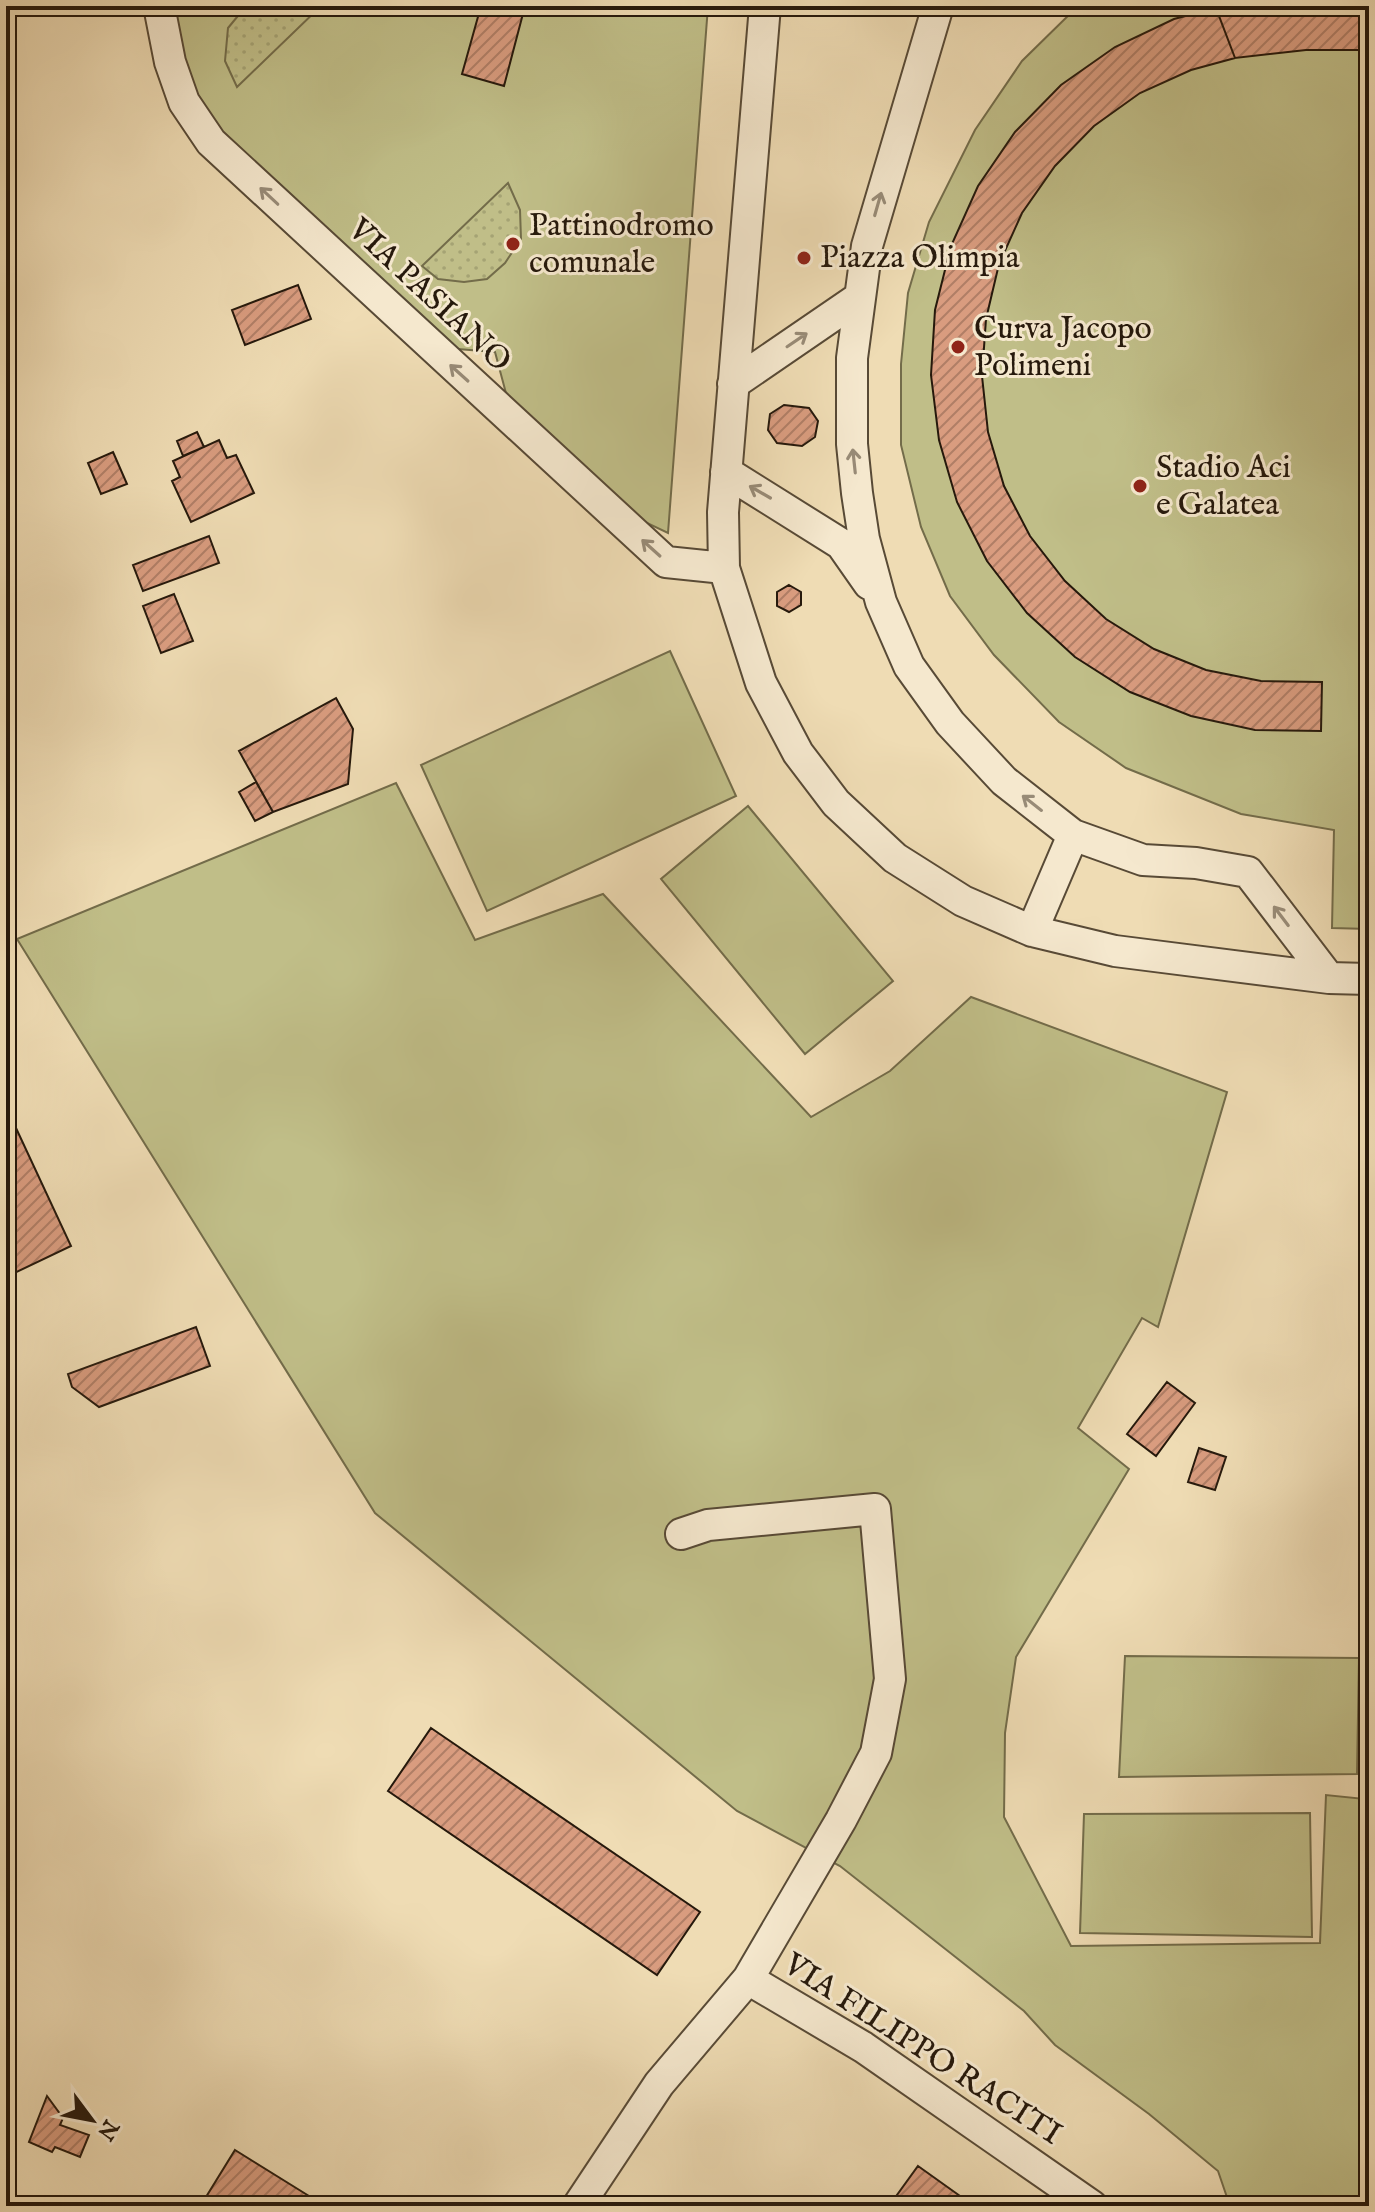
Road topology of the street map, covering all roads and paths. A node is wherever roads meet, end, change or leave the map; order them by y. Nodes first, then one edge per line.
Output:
1 (159, 6) edge
2 (765, 6) edge
3 (938, 6) edge
4 (860, 297) junction
5 (733, 384) junction
6 (726, 472) junction
7 (724, 568) junction
8 (881, 602) junction
9 (1073, 835) junction
10 (1032, 931) junction
11 (1329, 978) junction
12 (1369, 979) edge
13 (681, 1534) dead end
14 (748, 1979) junction
15 (578, 2206) edge
16 (1092, 2206) edge

7 -> 1 street, VIA PASIANO
2 - 5 street
4 -> 3 street
5 -> 4 street
8 -> 4 street
5 - 6 street
6 - 7 street
8 -> 6 street
7 - 10 street
9 -> 8 street
9 - 10 street
11 -> 9 street
10 - 11 street
11 - 12 street
13 - 14 street
14 - 15 street, VIA FILIPPO RACITI
14 - 16 street, VIA FILIPPO RACITI

